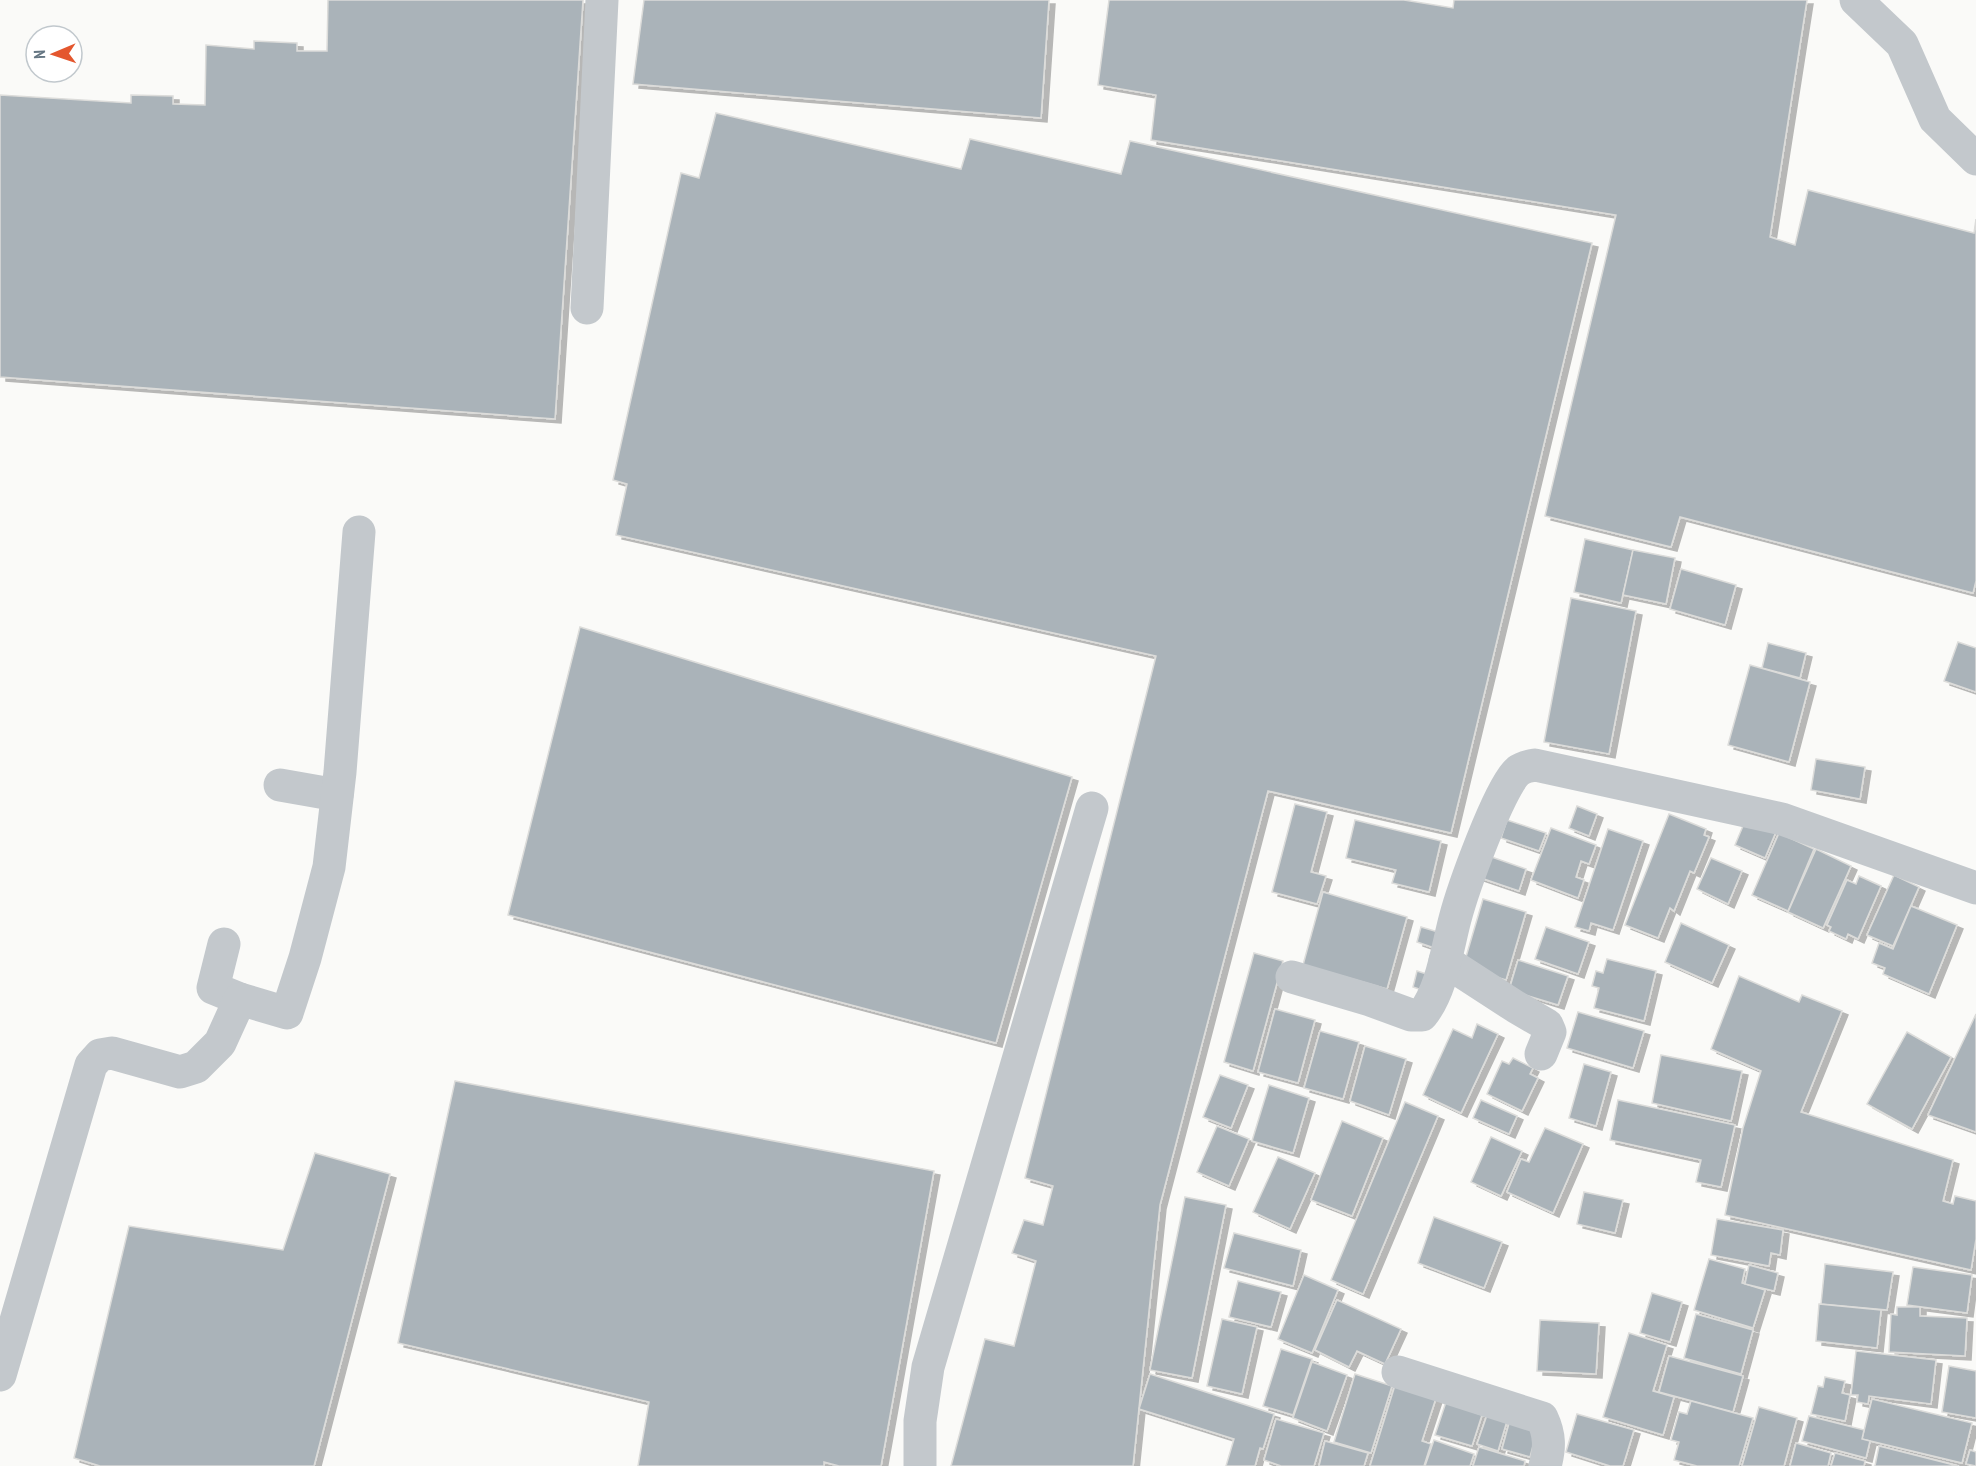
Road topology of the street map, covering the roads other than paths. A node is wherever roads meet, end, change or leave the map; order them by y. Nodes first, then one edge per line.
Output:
1 (602, 0) edge
2 (1856, 0) edge
3 (1976, 159) edge
4 (587, 308) dead end
5 (360, 532) dead end
6 (280, 785) dead end
7 (338, 795) junction
8 (1092, 808) dead end
9 (1976, 888) edge
10 (224, 944) dead end
11 (1445, 961) junction
12 (1292, 977) dead end
13 (240, 999) junction
14 (1541, 1054) dead end
15 (1398, 1372) dead end
16 (0, 1375) edge
17 (920, 1466) edge
18 (1545, 1466) edge

1 - 4 street
2 - 3 street
5 - 7 street
6 - 7 street
7 - 13 street
8 - 17 street
9 - 11 street
10 - 13 street
11 - 12 street
11 - 14 street
13 - 16 street
15 - 18 street

